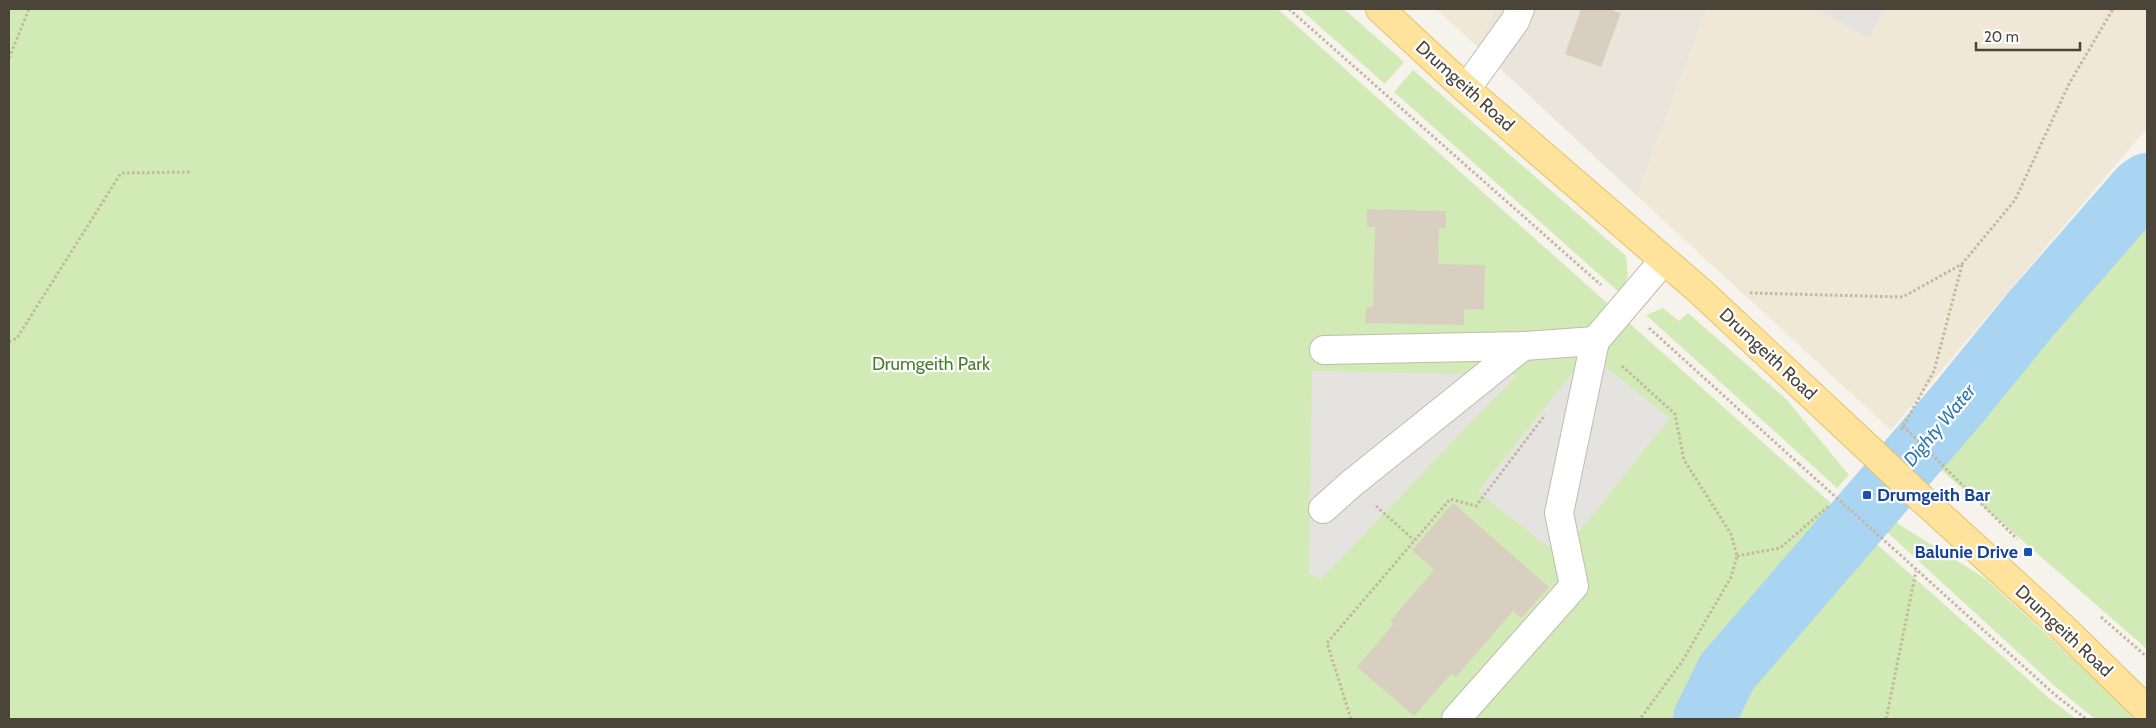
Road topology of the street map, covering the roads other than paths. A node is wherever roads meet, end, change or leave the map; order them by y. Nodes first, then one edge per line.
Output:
1 (1380, 9) edge
2 (1520, 9) edge
3 (1466, 89) junction
4 (1664, 260) junction
5 (1595, 341) junction
6 (1523, 346) junction
7 (1324, 350) dead end
8 (1323, 509) dead end
9 (2147, 710) edge
10 (1456, 719) edge

1 - 3 main road, Drumgeith Road
2 - 3 lane
3 - 4 main road, Drumgeith Road
4 - 5 lane
4 - 9 main road, Drumgeith Road, bridge
5 - 6 lane
5 - 10 lane
6 - 7 lane
6 - 8 lane

